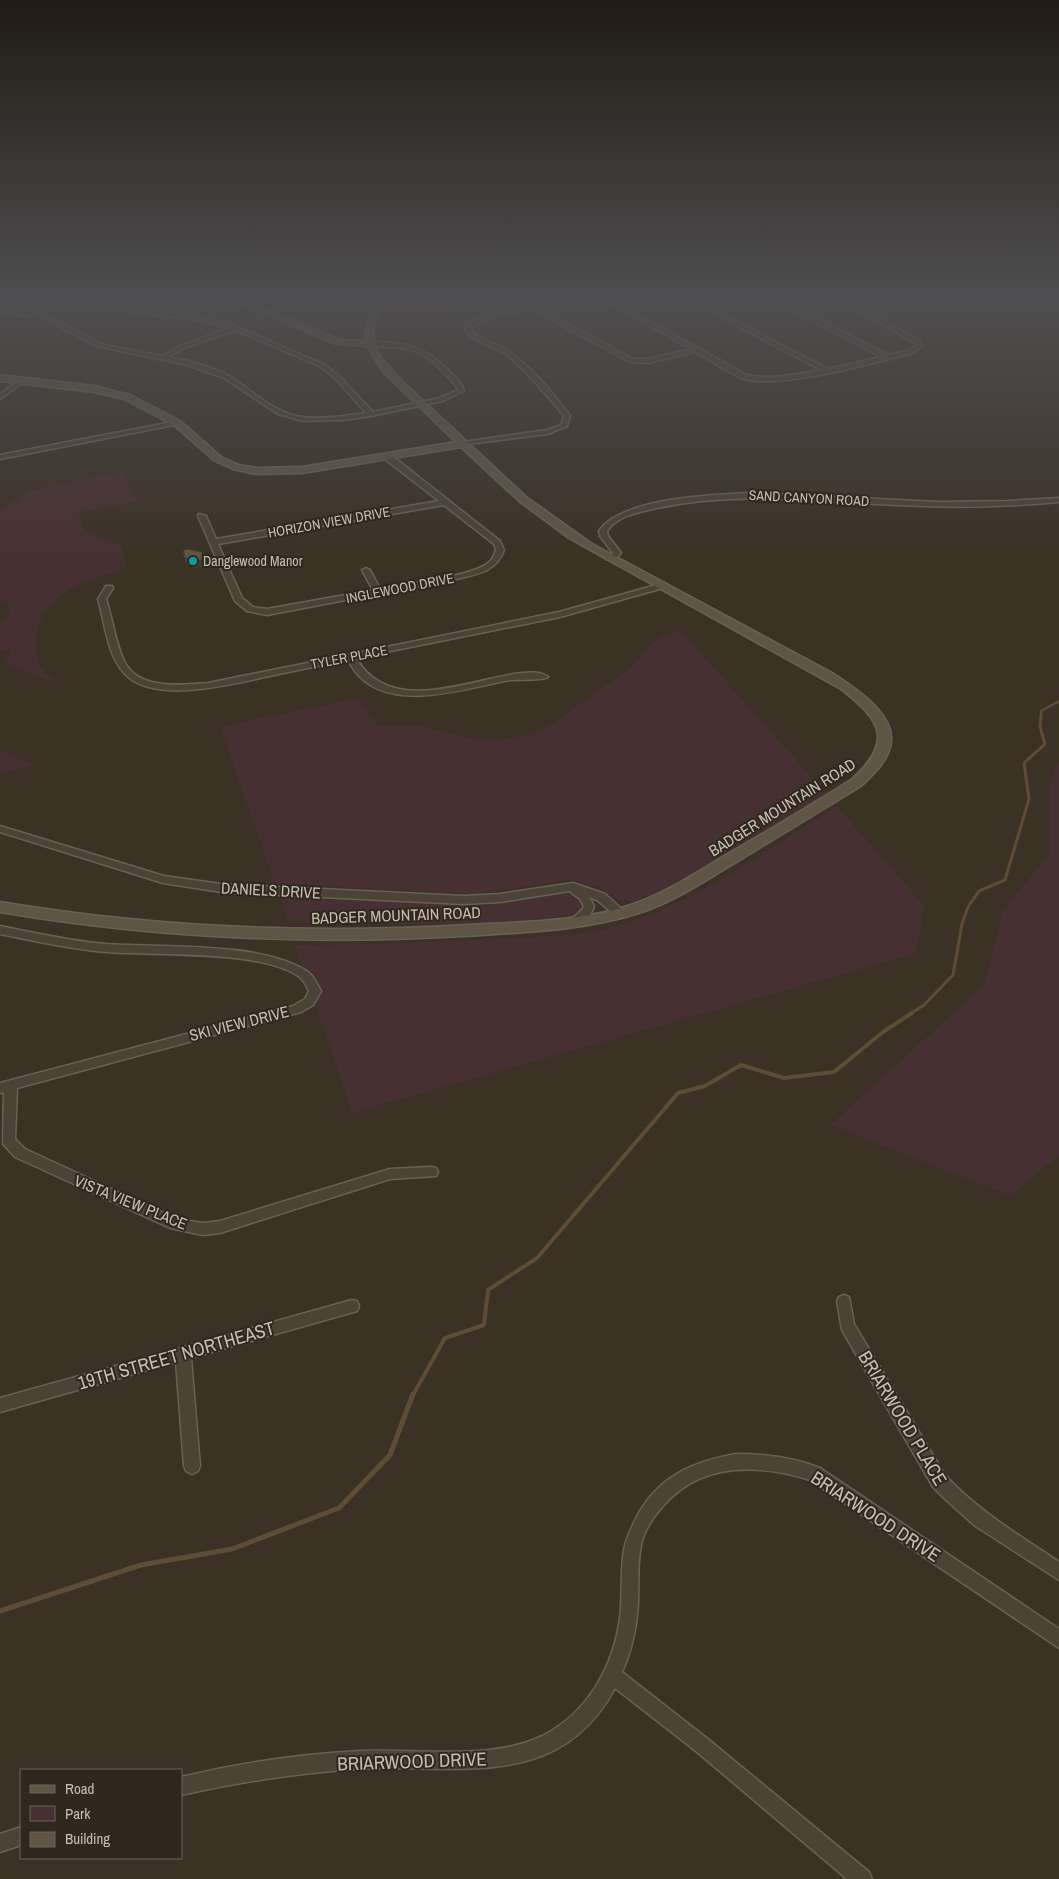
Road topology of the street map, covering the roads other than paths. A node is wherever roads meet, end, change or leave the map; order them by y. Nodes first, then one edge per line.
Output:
1 (17, 385) edge
2 (57, 385) edge
3 (239, 385) edge
4 (344, 385) edge
5 (403, 385) edge
6 (458, 385) edge
7 (537, 385) edge
8 (0, 397) edge
9 (422, 404) junction
10 (371, 414) junction
11 (303, 419) junction
12 (171, 422) junction
13 (295, 428) dead end
14 (466, 447) junction
15 (0, 457) edge
16 (390, 459) junction
17 (1059, 500) edge
18 (445, 502) junction
19 (202, 516) dead end
20 (214, 542) junction
21 (610, 559) junction
22 (366, 570) dead end
23 (660, 586) junction
24 (110, 588) dead end
25 (378, 592) junction
26 (350, 657) junction
27 (543, 676) dead end
28 (0, 829) edge
29 (550, 890) junction
30 (0, 907) edge
31 (620, 913) junction
32 (573, 923) junction
33 (0, 930) edge
34 (4, 1086) edge
35 (432, 1172) dead end
36 (844, 1300) dead end
37 (352, 1306) dead end
38 (183, 1354) junction
39 (0, 1405) edge
40 (192, 1466) dead end
41 (1059, 1572) edge
42 (1059, 1639) edge
43 (612, 1676) junction
44 (182, 1786) edge
45 (20, 1836) edge
46 (0, 1843) edge
47 (862, 1879) edge

1 - 8 street
2 - 12 main road
3 - 11 street
4 - 10 street
5 - 9 main road, BADGER MOUNTAIN ROAD
6 - 9 street
7 - 14 street
9 - 10 street
9 - 14 main road, BADGER MOUNTAIN ROAD
10 - 11 street
11 - 13 street
12 - 15 street
12 - 16 main road
14 - 16 main road
14 - 21 main road, BADGER MOUNTAIN ROAD
16 - 18 street, INGLEWOOD DRIVE
17 - 21 street, SAND CANYON ROAD
18 - 20 street, HORIZON VIEW DRIVE
18 - 25 street, INGLEWOOD DRIVE
19 - 20 street, INGLEWOOD DRIVE
20 - 25 street, INGLEWOOD DRIVE
21 - 23 main road, BADGER MOUNTAIN ROAD
22 - 25 street
23 - 26 street, TYLER PLACE
23 - 31 main road, BADGER MOUNTAIN ROAD
24 - 26 street, TYLER PLACE
26 - 27 street
28 - 29 street, DANIELS DRIVE
29 - 31 street, DANIELS DRIVE
29 - 32 street, DANIELS DRIVE
30 - 32 main road, BADGER MOUNTAIN ROAD
31 - 32 main road, BADGER MOUNTAIN ROAD
33 - 34 street, SKI VIEW DRIVE
34 - 35 street, VISTA VIEW PLACE
36 - 41 street, BRIARWOOD PLACE
37 - 38 street, 19TH STREET NORTHEAST
38 - 39 street, 19TH STREET NORTHEAST
38 - 40 street
42 - 43 street, BRIARWOOD DRIVE
43 - 44 street, BRIARWOOD DRIVE
43 - 47 street
45 - 46 street

